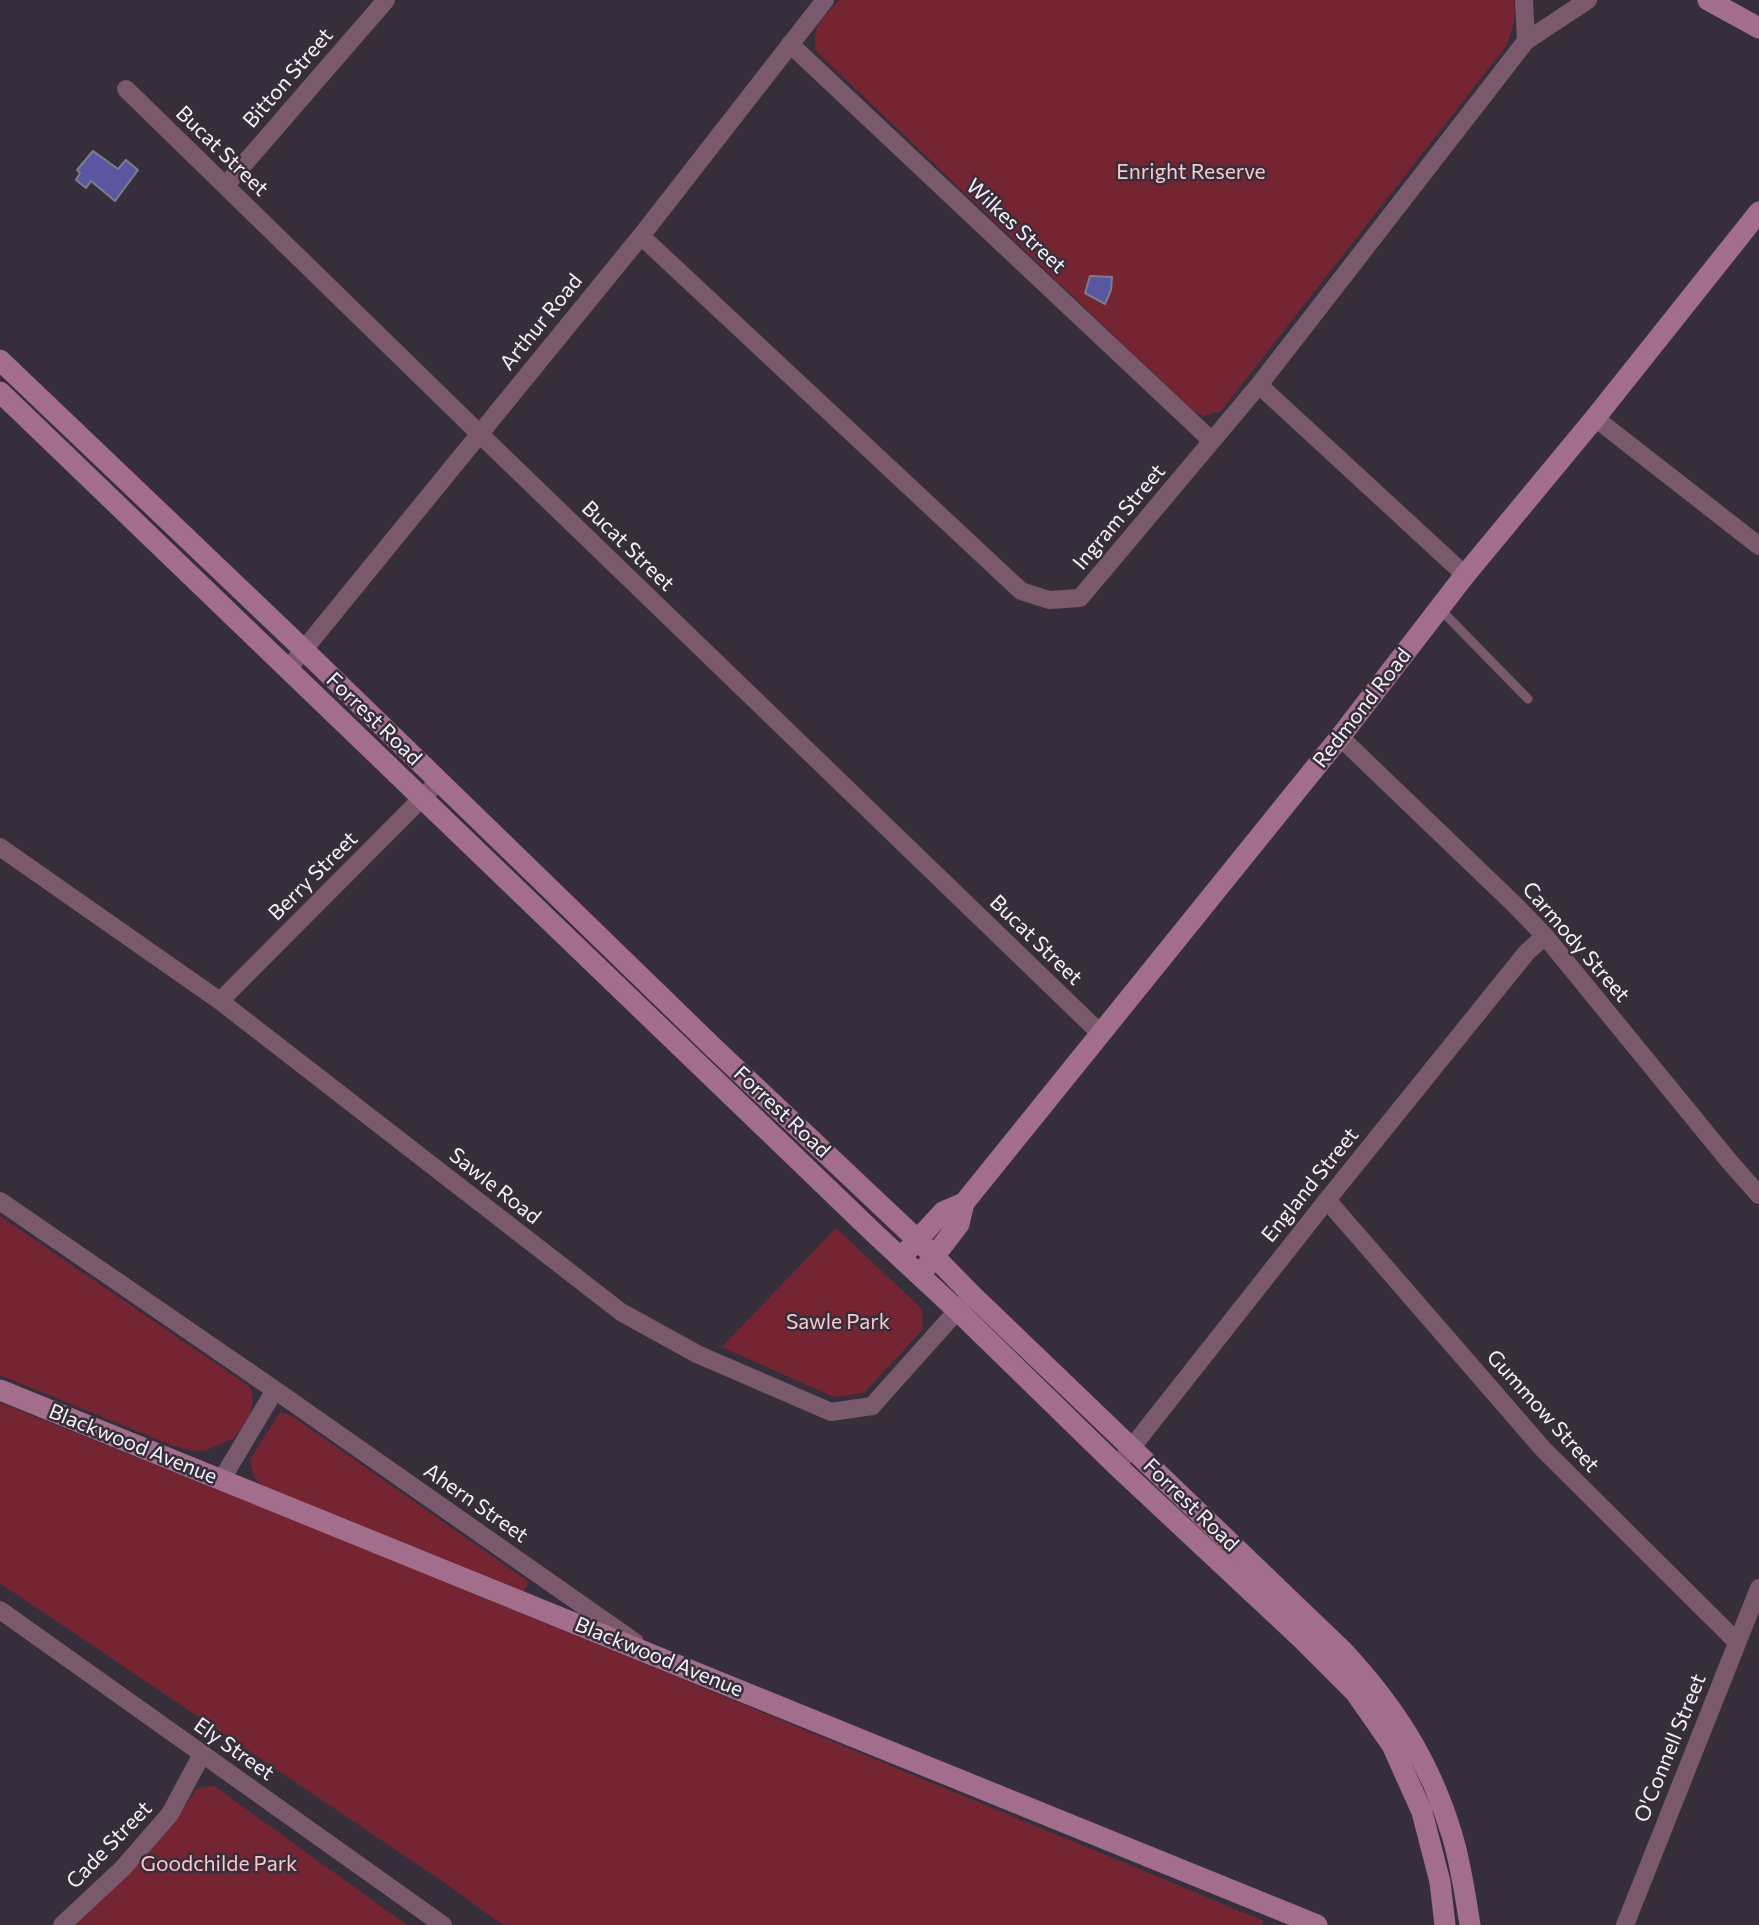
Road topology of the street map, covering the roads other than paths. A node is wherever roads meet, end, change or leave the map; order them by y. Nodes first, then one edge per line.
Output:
1 (386, 0) edge
2 (825, 0) edge
3 (1524, 0) edge
4 (1588, 0) edge
5 (1708, 0) edge
6 (1759, 28) edge
7 (1526, 41) junction
8 (790, 44) junction
9 (126, 89) dead end
10 (225, 186) junction
11 (1759, 212) edge
12 (641, 236) junction
13 (0, 360) edge
14 (1259, 385) junction
15 (0, 392) edge
16 (1595, 418) junction
17 (480, 435) junction
18 (1212, 441) junction
19 (1759, 546) edge
20 (1465, 575) junction
21 (1439, 608) junction
22 (304, 650) junction
23 (288, 669) junction
24 (1528, 699) dead end
25 (1340, 737) junction
26 (438, 782) junction
27 (422, 798) junction
28 (0, 847) edge
29 (1545, 936) junction
30 (220, 1001) junction
31 (1101, 1034) junction
32 (1759, 1195) edge
33 (1327, 1200) junction
34 (0, 1201) edge
35 (964, 1203) junction
36 (917, 1240) junction
37 (935, 1257) junction
38 (901, 1258) junction
39 (919, 1275) junction
40 (965, 1303) junction
41 (0, 1390) edge
42 (275, 1390) junction
43 (1132, 1449) junction
44 (1116, 1465) junction
45 (222, 1479) junction
46 (1759, 1588) edge
47 (0, 1610) edge
48 (1737, 1642) junction
49 (651, 1653) junction
50 (202, 1754) junction
51 (1305, 1923) edge
52 (62, 1925) edge
53 (443, 1925) edge
54 (1445, 1925) edge
55 (1469, 1925) edge
56 (1625, 1925) edge

1 - 10 street, Bitton Street
2 - 8 street, Arthur Road
3 - 7 street
4 - 7 street, Ingram Street
5 - 6 main road
7 - 14 street, Ingram Street
8 - 12 street, Arthur Road
8 - 18 street, Wilkes Street
9 - 10 street, Bucat Street
10 - 17 street, Bucat Street
11 - 16 main road, Redmond Road
12 - 17 street, Arthur Road
12 - 18 street, Ingram Street
13 - 22 main road, Forrest Road
14 - 18 street, Ingram Street
14 - 20 street
15 - 23 main road, Forrest Road
16 - 19 street
16 - 20 main road, Redmond Road
17 - 22 street, Arthur Road
17 - 31 street, Bucat Street
20 - 21 main road, Redmond Road
21 - 24 lane
21 - 25 main road, Redmond Road
22 - 23 street, Arthur Road
22 - 26 main road, Forrest Road
23 - 27 main road, Forrest Road
25 - 29 street, Carmody Street
25 - 31 main road, Redmond Road
26 - 27 street, Berry Street
26 - 36 main road, Forrest Road
27 - 30 street, Berry Street
27 - 38 main road, Forrest Road
28 - 30 street, Sawle Road
29 - 32 street, Carmody Street
29 - 33 street, England Street
30 - 40 street, Sawle Road
31 - 35 main road, Redmond Road
33 - 43 street, England Street
33 - 48 street, Gummow Street
34 - 42 street, Ahern Street
35 - 36 main road, Redmond Road
35 - 37 main road, Redmond Road
36 - 37 main road, Forrest Road
36 - 38 main road, Redmond Road
37 - 39 main road, Redmond Road
37 - 40 main road, Forrest Road
38 - 39 main road, Forrest Road
39 - 40 main road, Forrest Road
40 - 43 main road, Forrest Road
40 - 44 main road, Forrest Road
41 - 45 main road, Blackwood Avenue
42 - 45 street
42 - 49 street, Ahern Street
43 - 44 street, England Street
43 - 55 main road, Forrest Road
44 - 54 main road, Forrest Road
45 - 49 main road, Blackwood Avenue
46 - 48 street, O'Connell Street
47 - 50 street, Ely Street
48 - 56 street, O'Connell Street
49 - 51 main road, Blackwood Avenue
50 - 52 street, Cade Street
50 - 53 street, Ely Street

